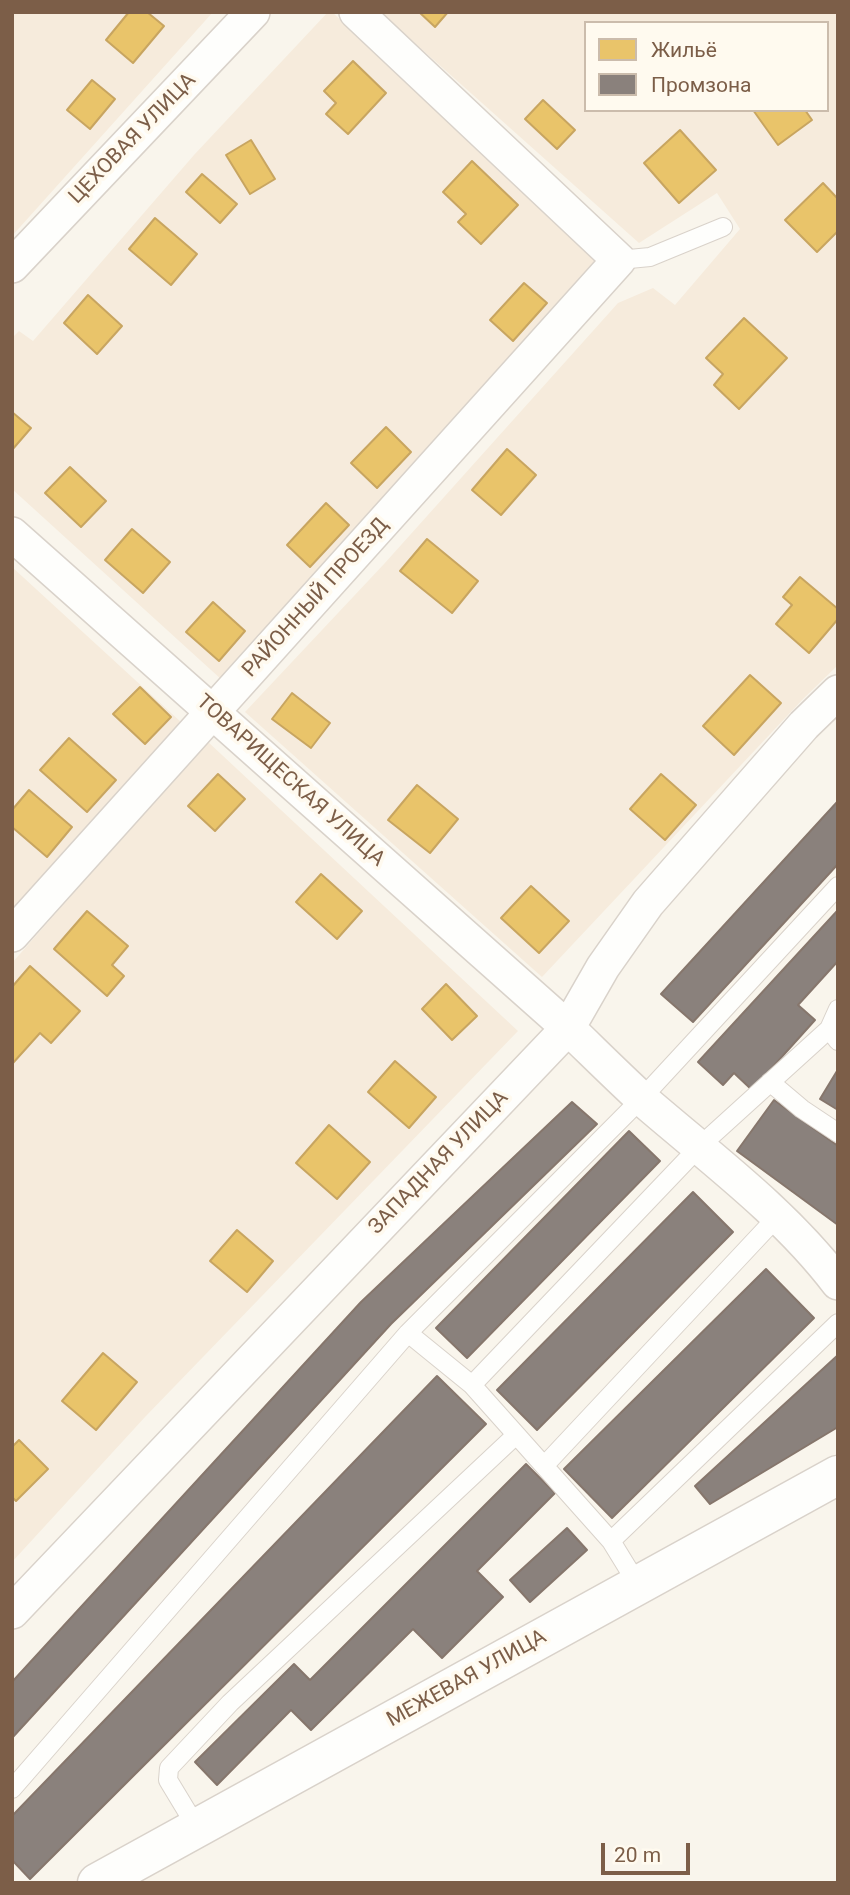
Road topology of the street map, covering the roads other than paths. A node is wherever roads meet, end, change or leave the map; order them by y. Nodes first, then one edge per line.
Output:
1 (253, 12) edge
2 (356, 12) edge
3 (723, 227) dead end
4 (619, 260) junction
5 (12, 266) edge
6 (12, 534) edge
7 (838, 692) edge
8 (214, 712) junction
9 (838, 886) edge
10 (12, 935) edge
11 (838, 1009) edge
12 (568, 1028) junction
13 (833, 1035) edge
14 (770, 1082) junction
15 (642, 1098) junction
16 (838, 1133) edge
17 (699, 1146) junction
18 (777, 1217) junction
19 (838, 1283) edge
20 (838, 1324) edge
21 (408, 1333) junction
22 (472, 1385) junction
23 (516, 1434) junction
24 (544, 1466) junction
25 (838, 1475) edge
26 (611, 1542) junction
27 (638, 1585) junction
28 (12, 1612) edge
29 (12, 1789) edge
30 (197, 1828) junction
31 (97, 1883) edge

1 - 5 street, ЦЕХОВАЯ УЛИЦА
2 - 4 street
3 - 4 lane
4 - 8 street, РАЙОННЫЙ ПРОЕЗД
6 - 8 street, ТОВАРИЩЕСКАЯ УЛИЦА
7 - 12 street, ЗАПАДНАЯ УЛИЦА
8 - 10 street, РАЙОННЫЙ ПРОЕЗД
8 - 12 street, ТОВАРИЩЕСКАЯ УЛИЦА
9 - 15 lane
11 - 13 lane
12 - 15 street, ТОВАРИЩЕСКАЯ УЛИЦА
12 - 28 street, ЗАПАДНАЯ УЛИЦА
13 - 14 lane
14 - 16 lane
14 - 17 lane
15 - 17 street, ТОВАРИЩЕСКАЯ УЛИЦА
15 - 21 lane
17 - 18 street, ТОВАРИЩЕСКАЯ УЛИЦА
17 - 22 lane
18 - 19 street, ТОВАРИЩЕСКАЯ УЛИЦА
18 - 24 lane
20 - 26 lane
21 - 22 lane
21 - 29 lane
22 - 23 lane
23 - 24 lane
23 - 30 lane
24 - 26 lane
25 - 27 street, МЕЖЕВАЯ УЛИЦА
26 - 27 lane
27 - 30 street, МЕЖЕВАЯ УЛИЦА
30 - 31 street, МЕЖЕВАЯ УЛИЦА

